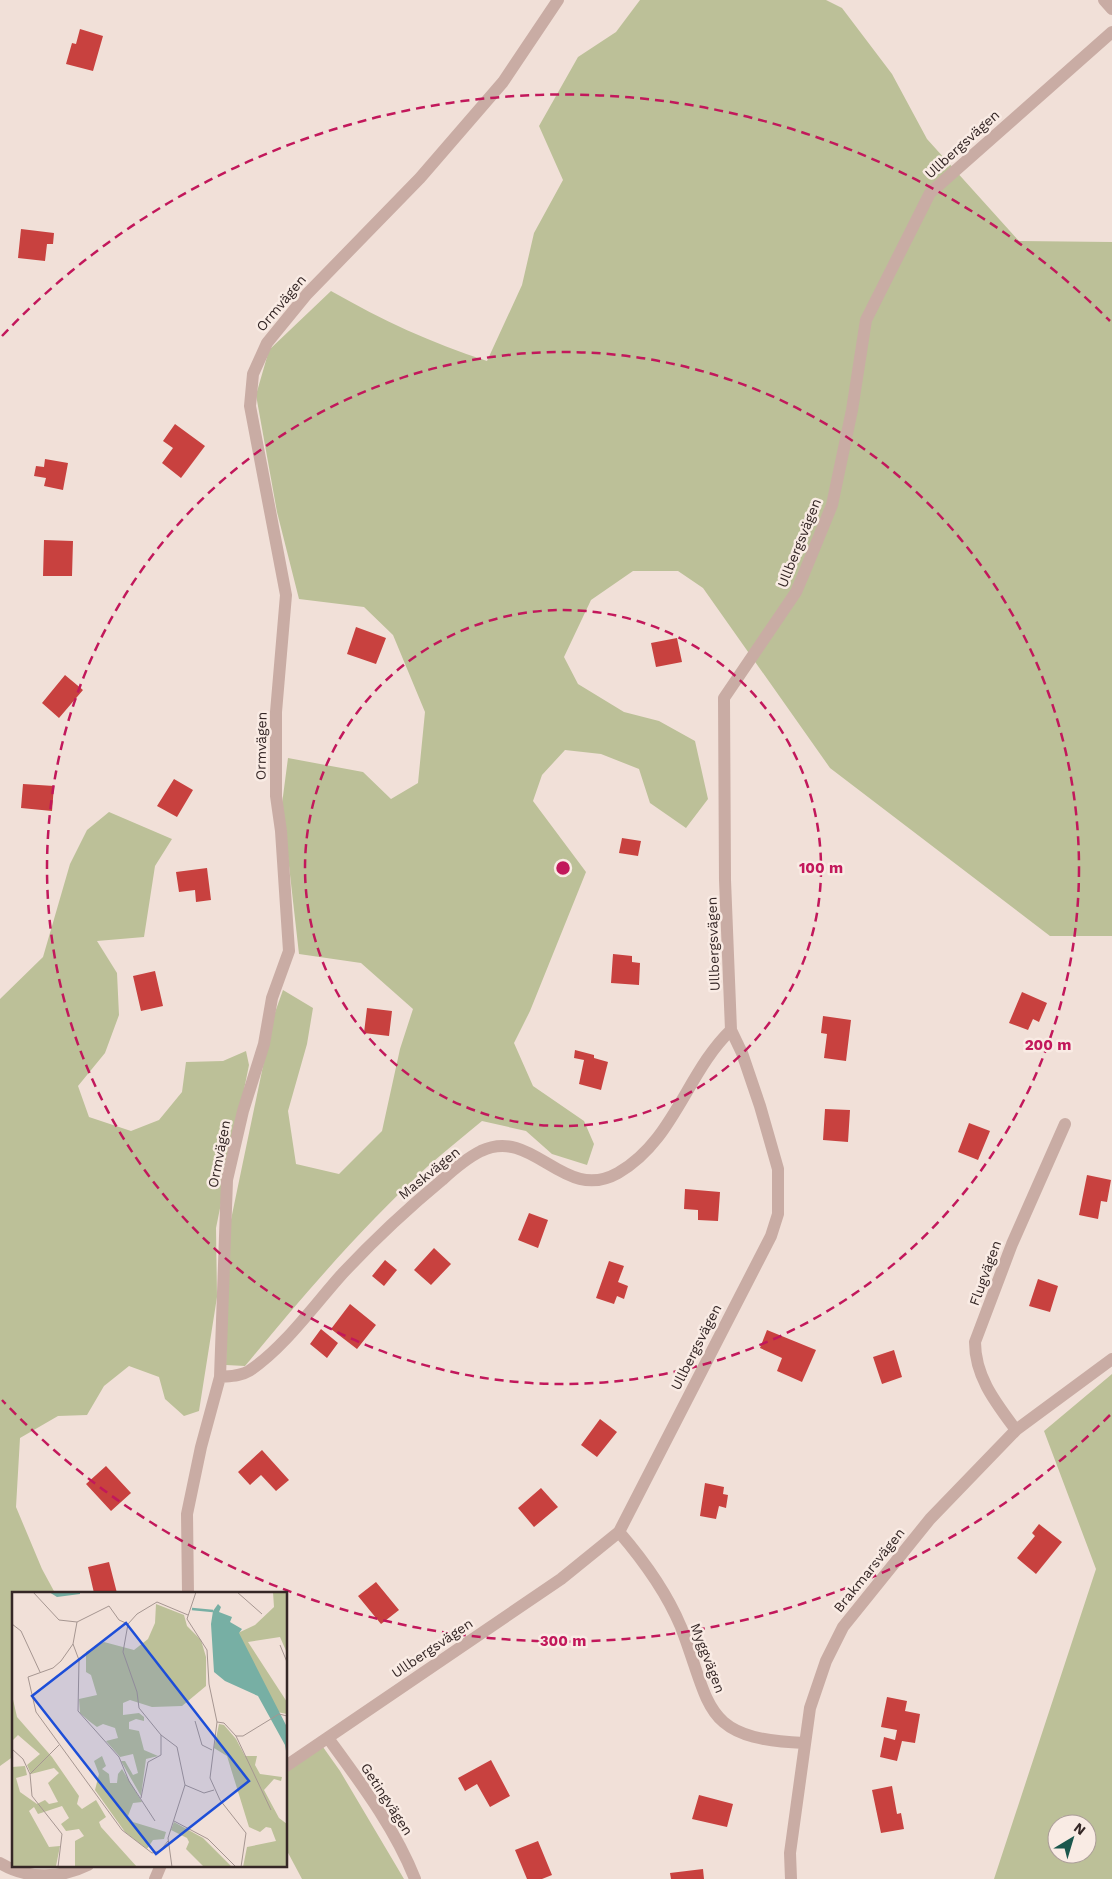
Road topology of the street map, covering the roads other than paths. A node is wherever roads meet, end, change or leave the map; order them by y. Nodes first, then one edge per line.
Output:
1 (558, 0) edge
2 (1104, 0) edge
3 (1112, 9) edge
4 (1112, 32) edge
5 (731, 1030) junction
6 (1064, 1124) dead end
7 (1112, 1359) edge
8 (220, 1377) junction
9 (1016, 1430) junction
10 (619, 1532) junction
11 (188, 1592) edge
12 (328, 1738) junction
13 (804, 1743) junction
14 (288, 1765) edge
15 (0, 1863) edge
16 (86, 1866) edge
17 (161, 1866) edge
18 (155, 1879) edge
19 (415, 1879) edge
20 (791, 1879) edge

1 - 8 street, Ormvägen
2 - 3 street
4 - 5 street, Ullbergsvägen
5 - 8 street, Maskvägen
5 - 10 street, Ullbergsvägen
6 - 9 street, Flugvägen
7 - 9 street, Brakmarsvägen
8 - 11 street, Ormvägen
9 - 13 street, Brakmarsvägen
10 - 12 street, Ullbergsvägen
10 - 13 street, Myggvägen
12 - 14 street, Ullbergsvägen
12 - 19 street, Getingvägen
13 - 20 street, Brakmarsvägen
15 - 16 street
17 - 18 street

